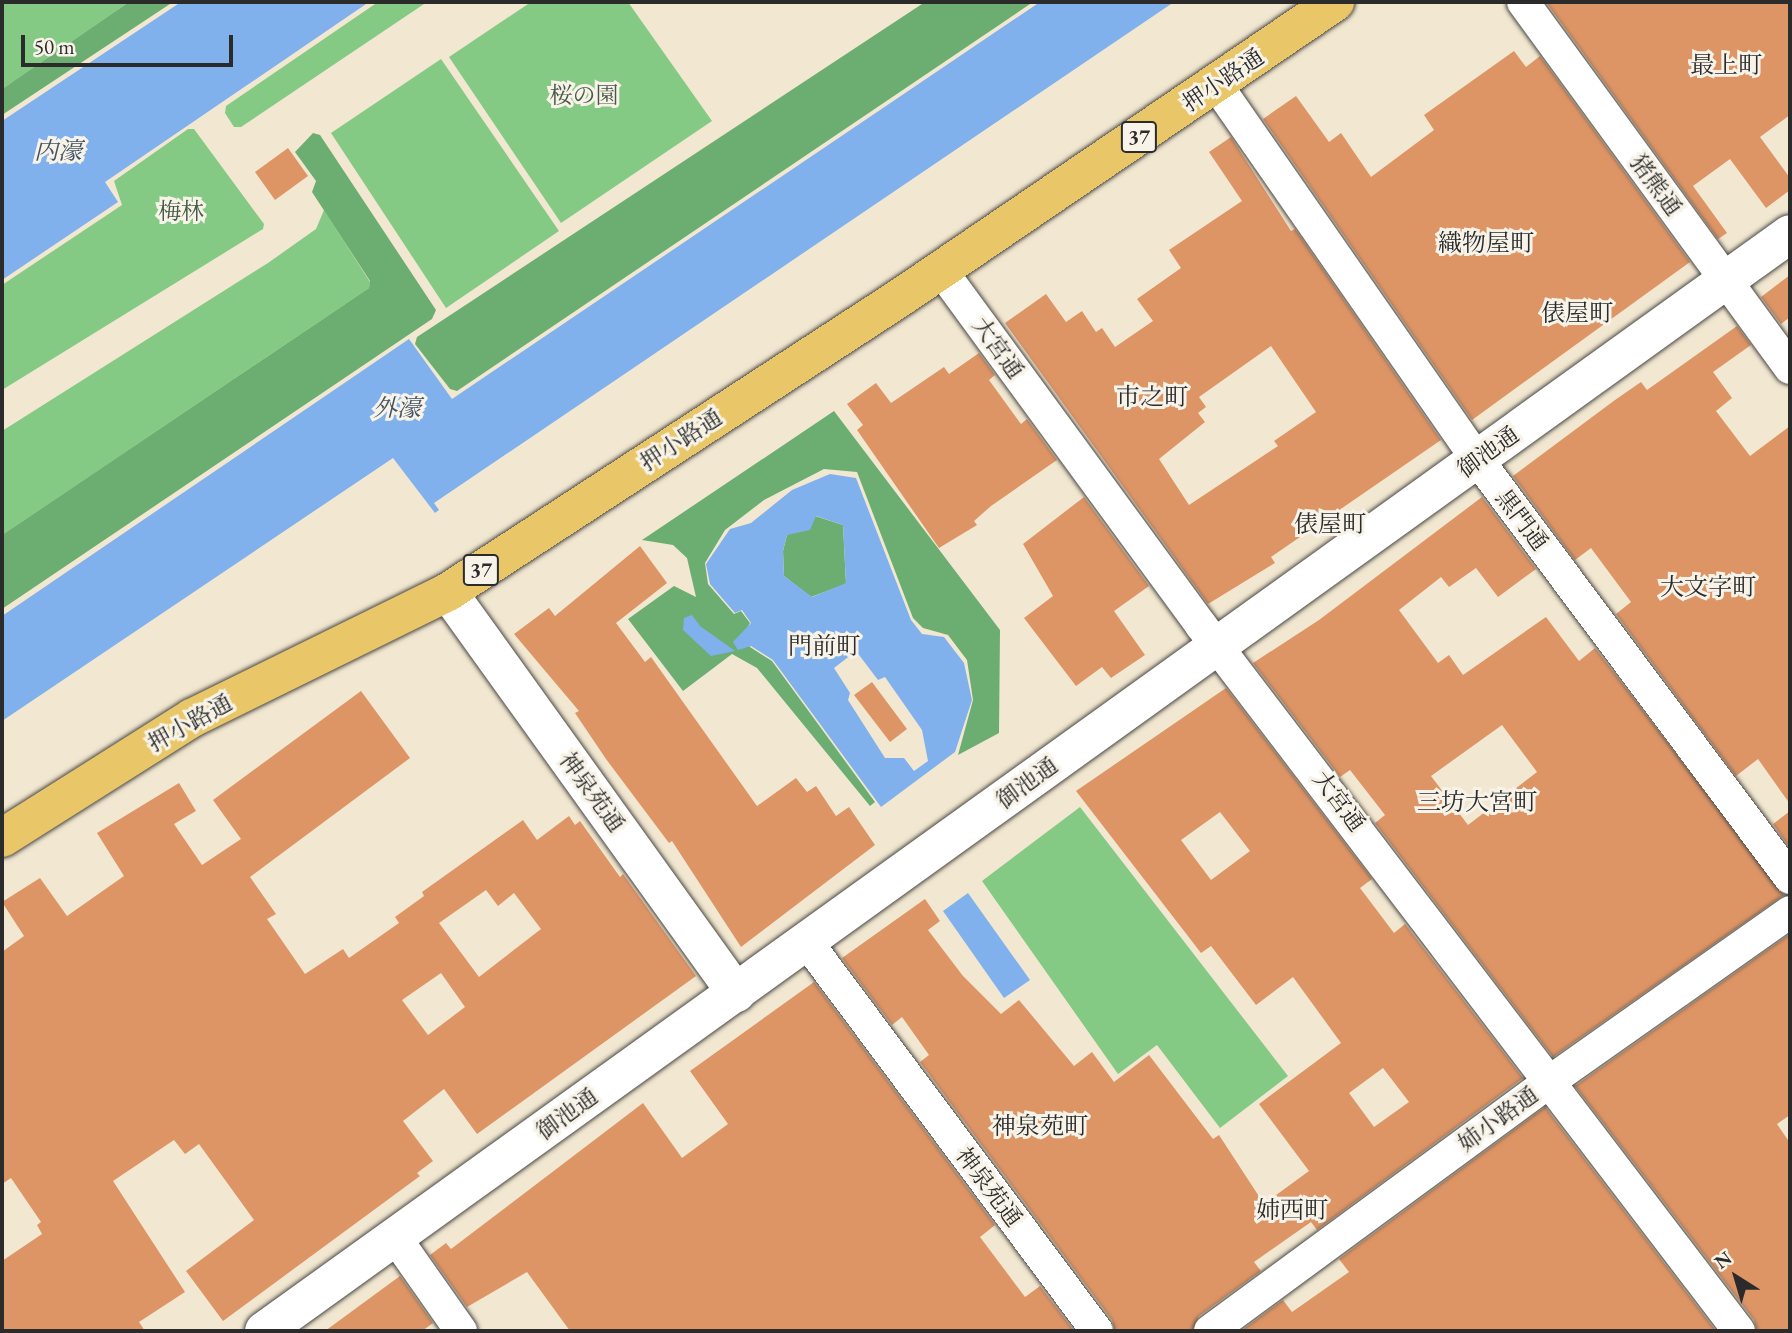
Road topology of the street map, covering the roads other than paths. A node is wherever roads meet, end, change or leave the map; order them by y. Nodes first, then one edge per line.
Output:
1 (1335, 2) edge
2 (1523, 2) edge
3 (1216, 85) junction
4 (1790, 234) edge
5 (941, 270) junction
6 (1726, 281) junction
7 (1790, 368) edge
8 (1477, 459) junction
9 (448, 592) junction
10 (1218, 645) junction
11 (2, 838) edge
12 (1790, 878) edge
13 (1790, 912) edge
14 (807, 942) junction
15 (736, 992) junction
16 (1549, 1082) junction
17 (395, 1237) junction
18 (264, 1331) edge
19 (461, 1331) edge
20 (1097, 1331) edge
21 (1210, 1331) edge
22 (1739, 1331) edge

1 - 3 main road, 押小路通 / 37
2 - 6 street, 猪熊通
3 - 5 main road, 押小路通 / 37
3 - 8 street, 黒門通
4 - 6 street, 御池通
5 - 9 main road, 押小路通 / 37
5 - 10 street, 大宮通
6 - 7 street, 猪熊通
6 - 8 street, 御池通
8 - 10 street, 御池通
8 - 12 street, 黒門通
9 - 11 main road, 押小路通 / 37
9 - 15 street, 神泉苑通
10 - 14 street, 御池通
10 - 16 street, 大宮通
13 - 16 street, 姉小路通
14 - 15 street, 御池通
14 - 20 street, 神泉苑通
15 - 17 street, 御池通
16 - 21 street, 姉小路通
16 - 22 street, 大宮通
17 - 18 street, 御池通
17 - 19 street

